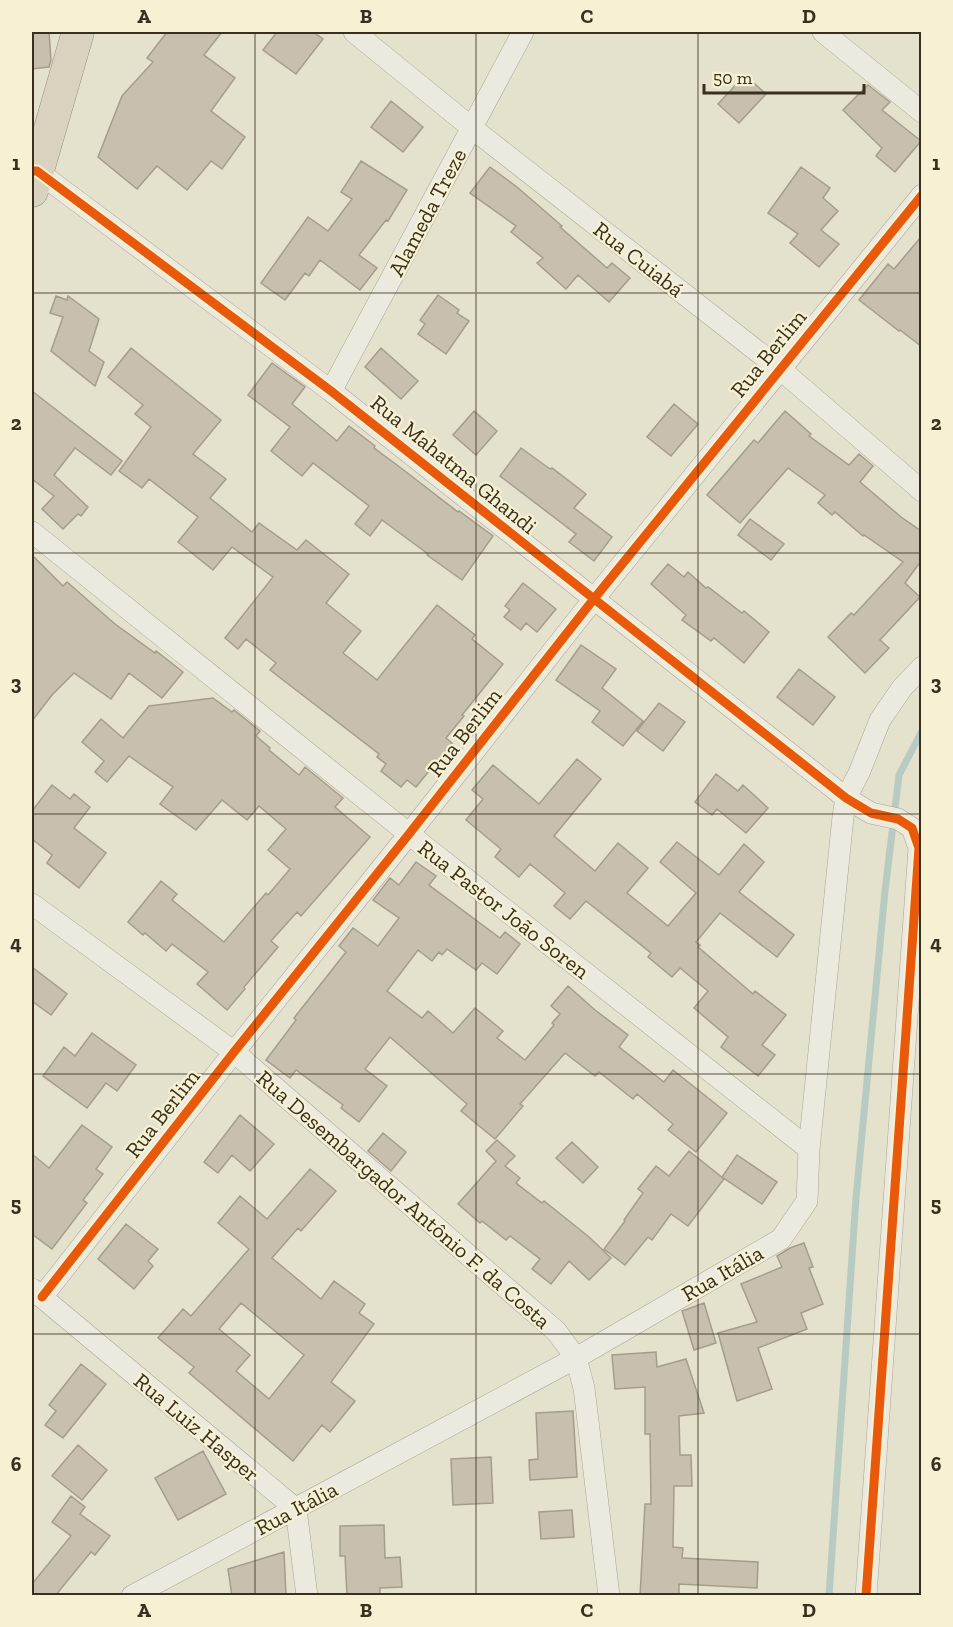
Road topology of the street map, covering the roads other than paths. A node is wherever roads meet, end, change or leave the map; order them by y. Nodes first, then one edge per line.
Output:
1 (78, 32) edge
2 (354, 32) edge
3 (523, 32) edge
4 (823, 32) edge
5 (921, 112) edge
6 (472, 128) junction
7 (34, 178) edge
8 (921, 195) edge
9 (780, 369) junction
10 (331, 392) junction
11 (921, 490) edge
12 (32, 532) edge
13 (592, 600) junction
14 (921, 667) edge
15 (846, 798) junction
16 (409, 834) junction
17 (32, 904) edge
18 (234, 1052) junction
19 (809, 1149) junction
20 (37, 1293) edge
21 (576, 1358) junction
22 (296, 1509) junction
23 (132, 1596) edge
24 (307, 1596) edge
25 (609, 1596) edge
26 (866, 1596) edge

1 - 7 highway
2 - 6 street, Rua Cuiabá
3 - 6 street, Alameda Treze
4 - 5 street
6 - 9 street, Rua Cuiabá
6 - 10 street, Alameda Treze
7 - 10 street, Rua Mahatma Ghandi
8 - 9 street, Rua Berlim
9 - 11 street, Rua Cuiabá
9 - 13 street, Rua Berlim
10 - 13 street, Rua Mahatma Ghandi
12 - 16 street, Rua Pastor João Soren
13 - 15 street, Rua Mahatma Ghandi
13 - 16 street, Rua Berlim
14 - 15 street, Rua Itália
15 - 19 street, Rua Itália
15 - 26 street, Rua Mahatma Ghandi
16 - 18 street, Rua Berlim
16 - 19 street, Rua Pastor João Soren
17 - 18 street, Rua Desembargador Antônio F. da Costa
18 - 20 street, Rua Berlim
18 - 21 street, Rua Desembargador Antônio F. da Costa
19 - 21 street, Rua Itália
20 - 22 street, Rua Luiz Hasper
21 - 22 street, Rua Itália
21 - 25 street, Rua Desembargador Antônio F. da Costa
22 - 23 street, Rua Itália
22 - 24 street

